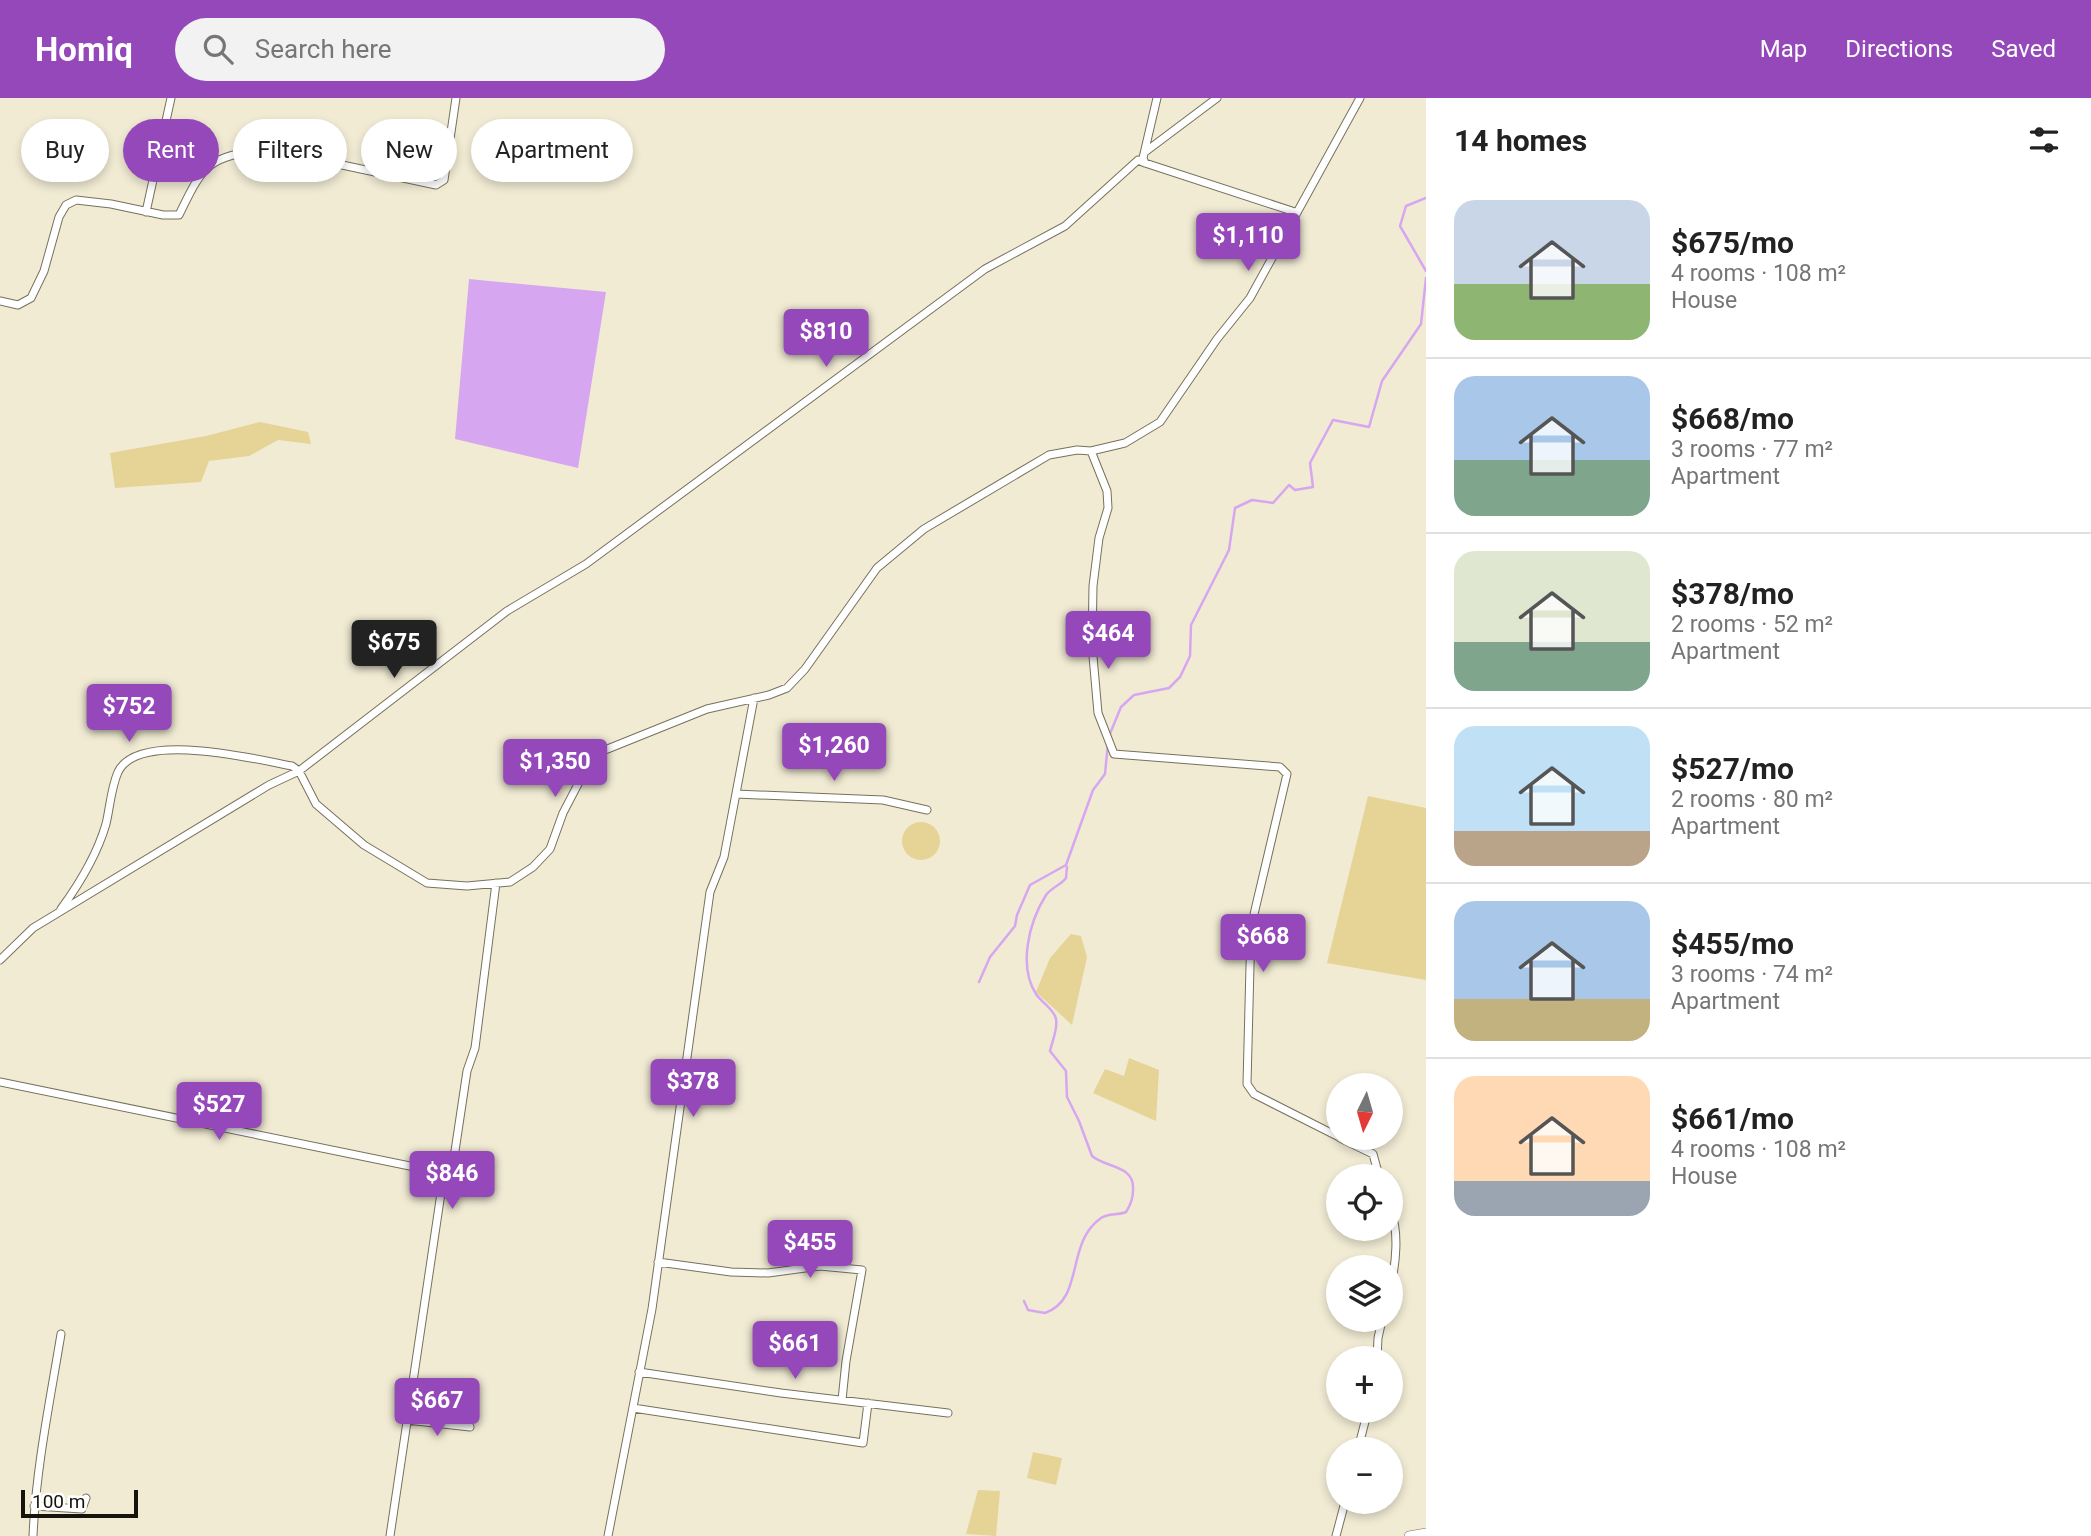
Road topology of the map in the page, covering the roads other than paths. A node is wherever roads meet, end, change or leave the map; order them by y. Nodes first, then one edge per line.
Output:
1 (171, 98) edge
2 (456, 98) edge
3 (1157, 98) edge
4 (1217, 98) edge
5 (1360, 98) edge
6 (1144, 152) junction
7 (1145, 163) junction
8 (146, 212) junction
9 (1295, 212) junction
10 (0, 301) edge
11 (1091, 450) junction
12 (754, 698) junction
13 (299, 771) junction
14 (736, 794) junction
15 (927, 810) dead end
16 (496, 883) junction
17 (58, 912) junction
18 (0, 960) edge
19 (0, 1082) edge
20 (1326, 1130) edge
21 (1365, 1150) edge
22 (1376, 1164) edge
23 (444, 1173) junction
24 (658, 1262) junction
25 (61, 1334) dead end
26 (639, 1372) junction
27 (842, 1400) junction
28 (868, 1403) junction
29 (632, 1408) junction
30 (948, 1413) dead end
31 (407, 1420) junction
32 (470, 1427) dead end
33 (86, 1498) dead end
34 (34, 1506) junction
35 (1342, 1514) edge
36 (1426, 1533) edge
37 (33, 1536) edge
38 (390, 1536) edge
39 (608, 1536) edge
40 (1336, 1536) edge
41 (1409, 1536) edge

1 - 8 street
2 - 8 street
3 - 6 street
4 - 6 street
5 - 9 street
6 - 7 street
7 - 9 street
7 - 13 street
8 - 10 street
9 - 11 street
11 - 12 street
11 - 20 street
12 - 14 street
12 - 16 street
13 - 16 street
13 - 17 street
13 - 17 street
14 - 15 street
14 - 24 street
16 - 23 street
17 - 18 street
19 - 23 street
21 - 22 street
23 - 31 street
24 - 26 street
24 - 27 street
25 - 34 street
26 - 27 street
26 - 29 street
27 - 28 street
28 - 29 street
28 - 30 street
29 - 39 street
31 - 32 street
31 - 38 street
33 - 34 street
34 - 37 street
35 - 40 street
36 - 41 street

